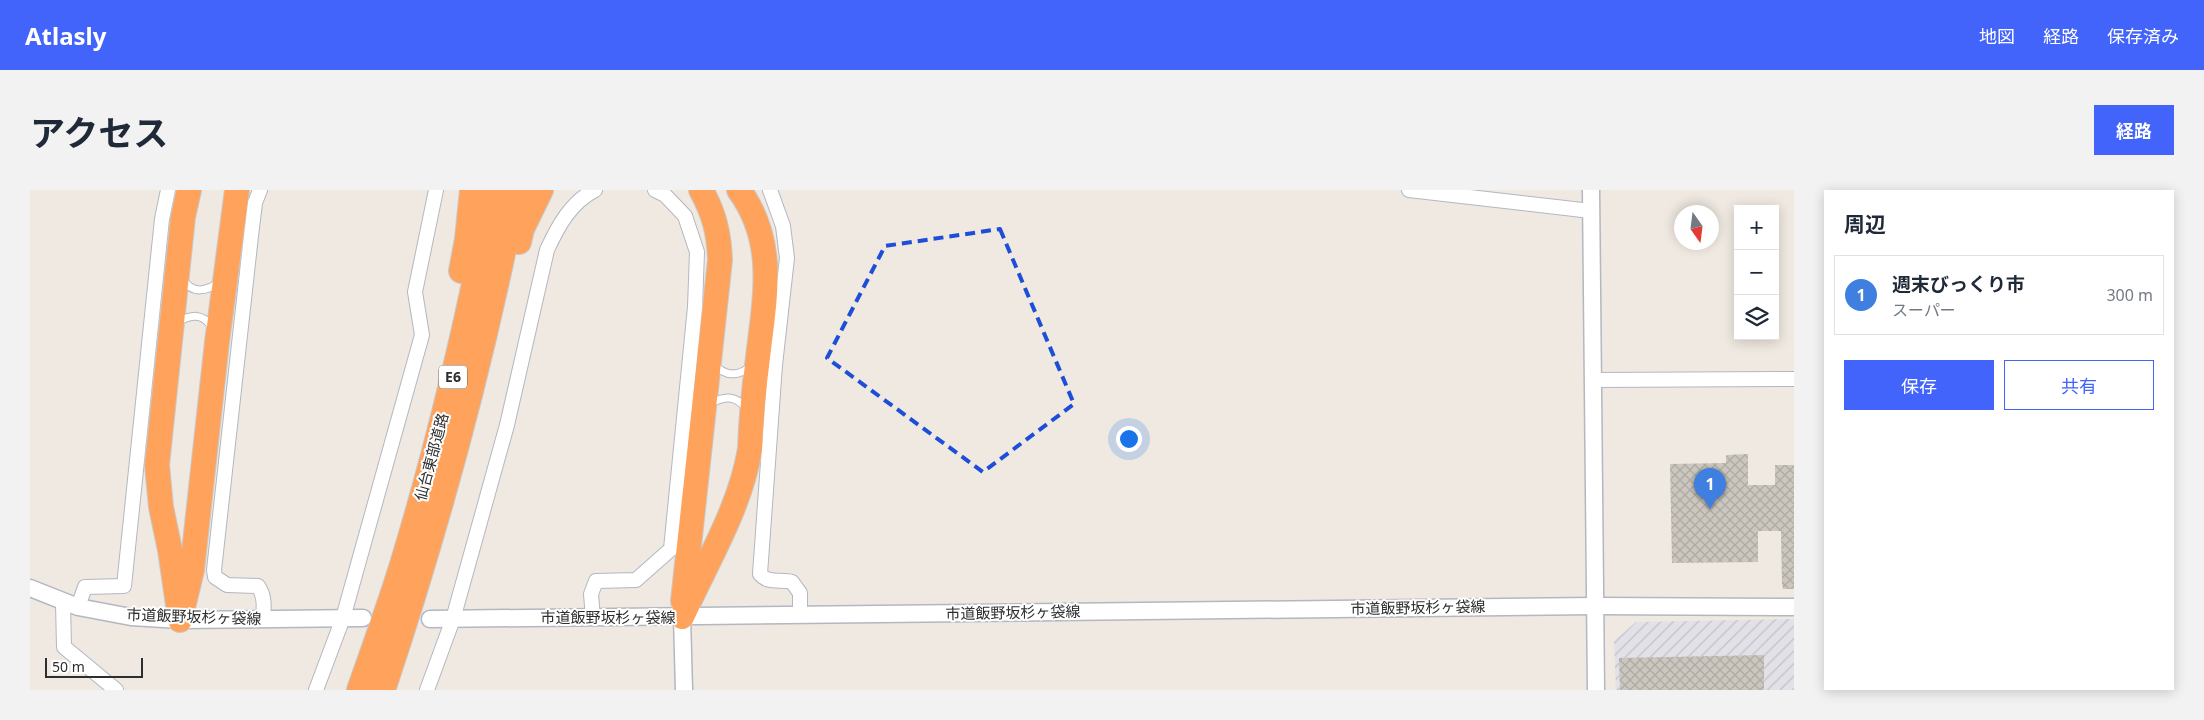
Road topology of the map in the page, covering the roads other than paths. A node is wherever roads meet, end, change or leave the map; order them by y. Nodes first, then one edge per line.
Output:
1 (168, 190) edge
2 (189, 190) edge
3 (237, 190) edge
4 (260, 190) edge
5 (436, 190) edge
6 (472, 190) edge
7 (493, 190) edge
8 (516, 190) edge
9 (541, 190) edge
10 (595, 190) edge
11 (655, 190) edge
12 (701, 190) edge
13 (739, 190) edge
14 (770, 190) edge
15 (1409, 190) edge
16 (1591, 190) edge
17 (1591, 211) junction
18 (178, 263) junction
19 (225, 276) junction
20 (171, 328) junction
21 (217, 342) junction
22 (710, 354) junction
23 (757, 360) junction
24 (1794, 379) edge
25 (1594, 380) junction
26 (704, 407) junction
27 (751, 418) junction
28 (430, 545) junction
29 (403, 562) junction
30 (30, 588) edge
31 (70, 605) junction
32 (1596, 606) junction
33 (1794, 607) edge
34 (800, 615) junction
35 (682, 617) junction
36 (343, 618) junction
37 (363, 618) dead end
38 (593, 618) junction
39 (263, 619) junction
40 (430, 619) dead end
41 (453, 619) junction
42 (180, 620) junction
43 (116, 690) edge
44 (316, 690) edge
45 (359, 690) edge
46 (383, 690) edge
47 (427, 690) edge
48 (684, 690) edge
49 (1596, 690) edge

1 - 31 street
2 - 18 highway
3 - 19 highway
4 - 39 street
5 - 36 street
6 - 29 highway
7 - 29 highway, 仙台東部道路 / E6
8 - 28 highway, 仙台東部道路 / E6
9 - 28 highway
10 - 41 street
11 - 38 street
12 - 22 highway
13 - 23 highway
14 - 34 street
15 - 17 street
16 - 17 street
17 - 25 street
18 - 19 lane
18 - 20 highway
19 - 21 highway
20 - 21 lane
20 - 42 highway
21 - 42 highway
22 - 23 lane
22 - 26 highway
23 - 27 highway
24 - 25 street
25 - 32 street
26 - 27 lane
26 - 35 highway
27 - 35 highway
28 - 46 highway, 仙台東部道路 / E6
29 - 45 highway, 仙台東部道路 / E6
30 - 31 street, 市道飯野坂杉ヶ袋線
31 - 42 street, 市道飯野坂杉ヶ袋線
31 - 43 street
32 - 33 street, 市道飯野坂杉ヶ袋線
32 - 34 street, 市道飯野坂杉ヶ袋線
32 - 49 street
34 - 35 street, 市道飯野坂杉ヶ袋線
35 - 38 street, 市道飯野坂杉ヶ袋線
35 - 48 street
36 - 37 street, 市道飯野坂杉ヶ袋線
36 - 39 street, 市道飯野坂杉ヶ袋線
36 - 44 street
38 - 41 street, 市道飯野坂杉ヶ袋線
39 - 42 street, 市道飯野坂杉ヶ袋線
40 - 41 street, 市道飯野坂杉ヶ袋線
41 - 47 street

